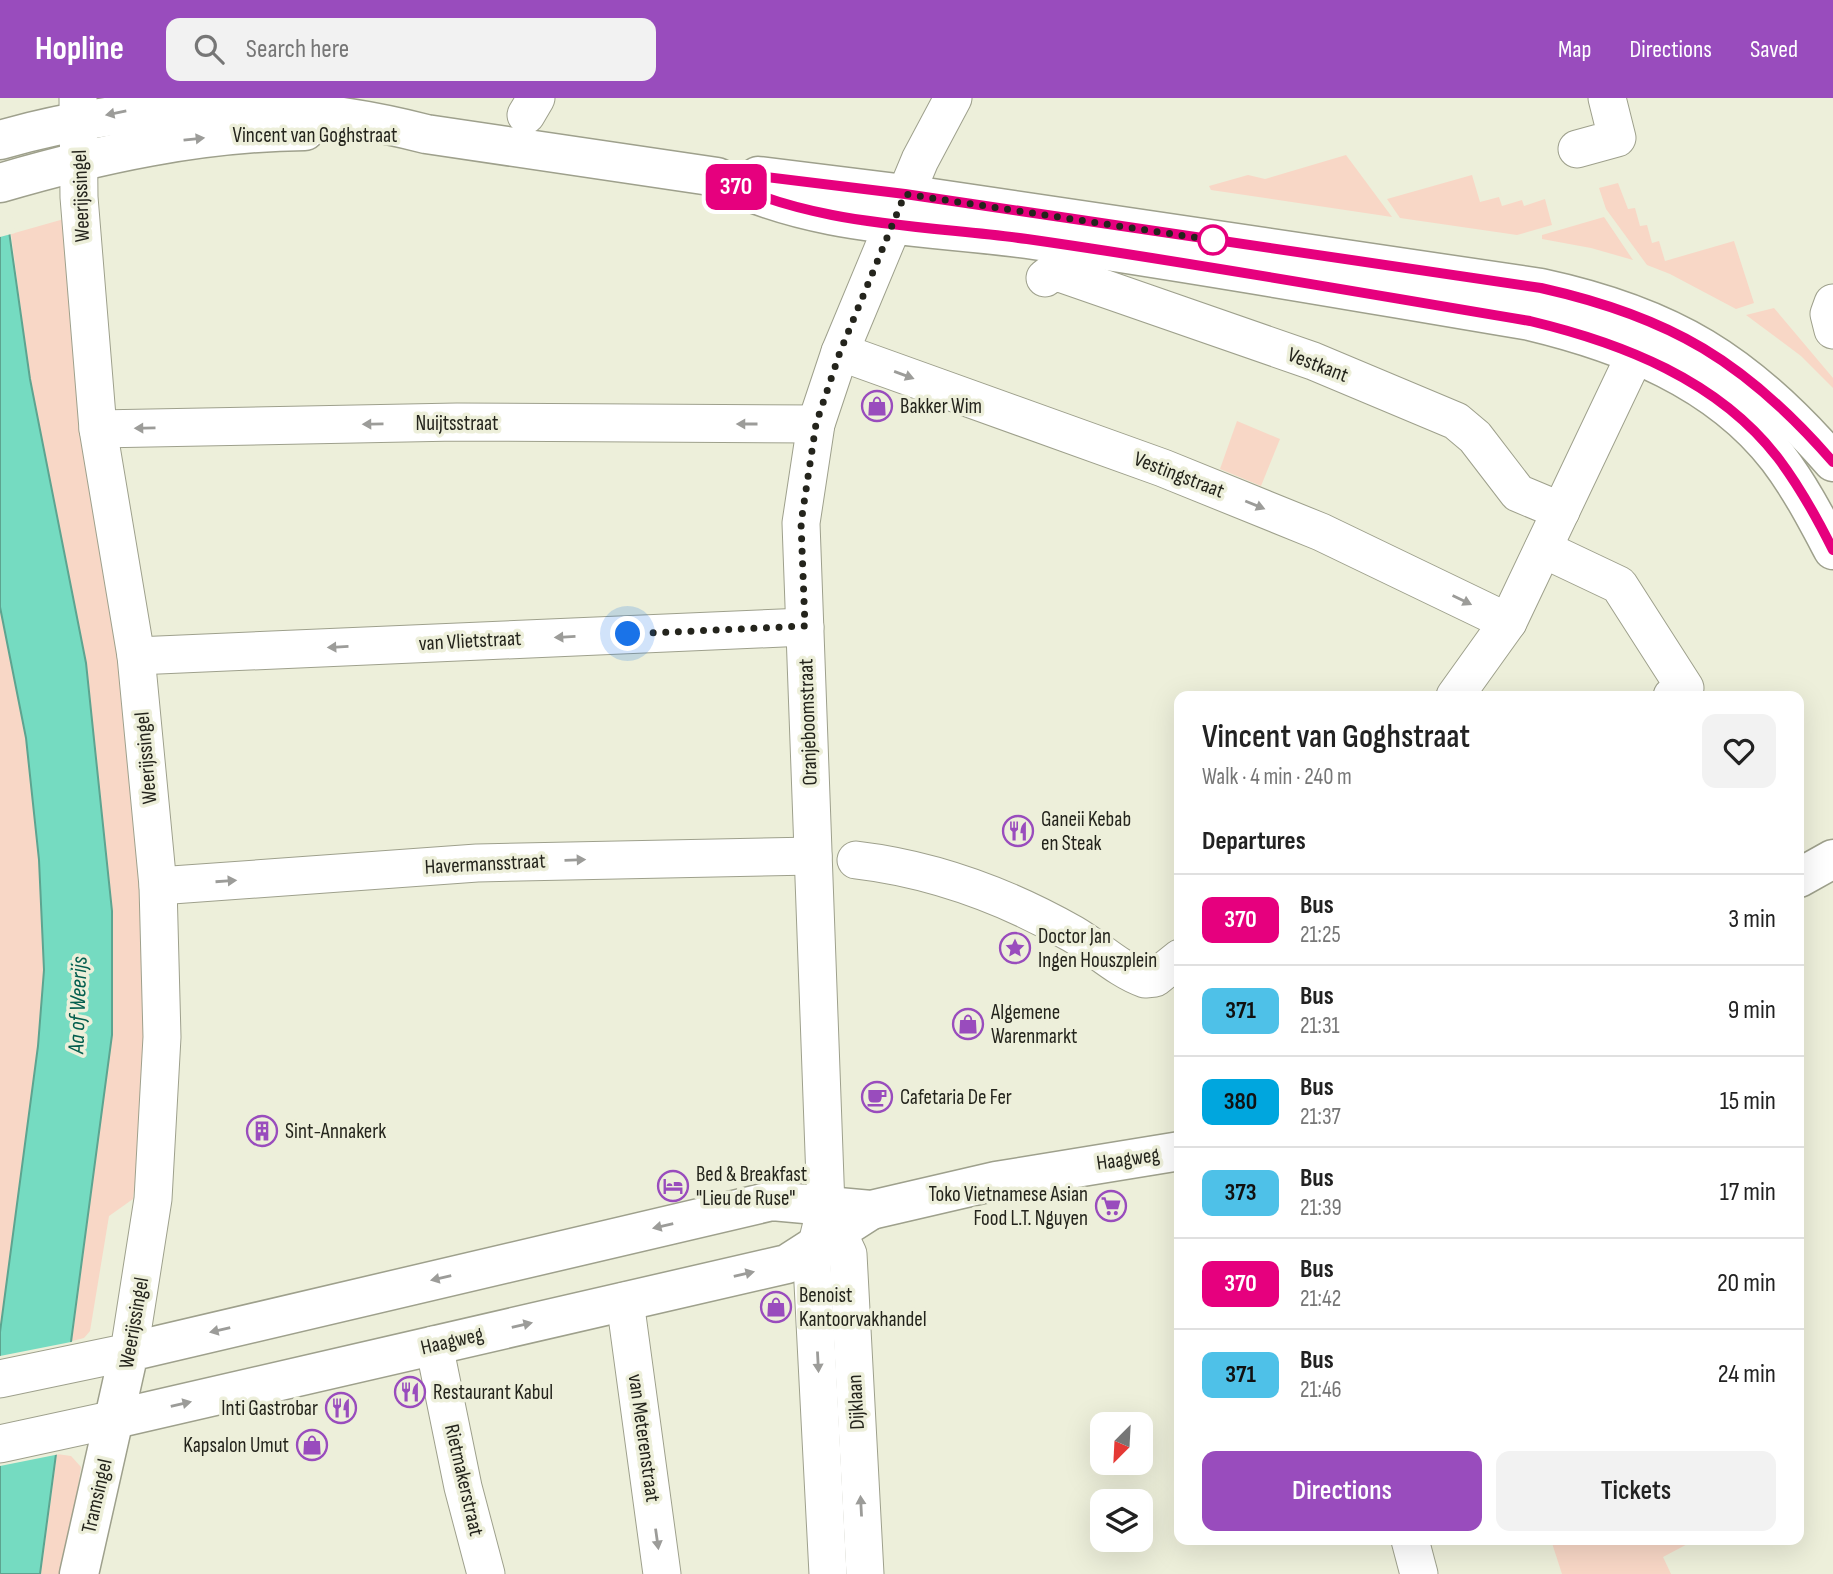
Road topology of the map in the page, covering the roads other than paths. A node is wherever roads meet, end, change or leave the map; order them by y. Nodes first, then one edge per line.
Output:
1 (953, 98) edge
2 (1607, 98) edge
3 (78, 109) edge
4 (426, 134) junction
5 (11, 137) edge
6 (1577, 149) dead end
7 (79, 162) junction
8 (13, 179) edge
9 (899, 209) junction
10 (1045, 278) dead end
11 (1833, 303) edge
12 (1833, 330) edge
13 (840, 352) junction
14 (1636, 354) junction
15 (816, 424) junction
16 (98, 429) junction
17 (1833, 462) edge
18 (1561, 511) junction
19 (1543, 549) junction
20 (1833, 550) edge
21 (1508, 622) junction
22 (805, 626) junction
23 (136, 656) junction
24 (1459, 691) edge
25 (1680, 691) edge
26 (813, 856) junction
27 (1833, 859) edge
28 (856, 860) dead end
29 (1804, 875) edge
30 (158, 886) junction
31 (1173, 964) edge
32 (1174, 1153) edge
33 (827, 1228) junction
34 (625, 1301) junction
35 (434, 1345) junction
36 (129, 1352) junction
37 (15, 1376) edge
38 (115, 1419) junction
39 (10, 1442) edge
40 (1411, 1545) edge
41 (79, 1574) edge
42 (486, 1574) edge
43 (662, 1574) edge
44 (828, 1574) edge
45 (864, 1574) edge
46 (1419, 1574) edge

1 - 9 street, Oranjeboomstraat
2 - 6 street
4 -> 3 main road, Vincent van Goghstraat
3 - 5 main road, Vincent van Goghstraat
3 - 7 street, Weerijssingel
7 -> 4 main road, Vincent van Goghstraat
4 - 9 main road, Vincent van Goghstraat
7 - 8 main road, Vincent van Goghstraat
7 - 16 street, Weerijssingel
9 - 13 street, Oranjeboomstraat
9 - 14 main road, Vincent van Goghstraat
9 - 17 main road, Vincent van Goghstraat
10 - 18 street, Vestkant
11 - 12 street
13 - 15 street, Oranjeboomstraat
13 -> 21 street, Vestingstraat
14 - 18 street
14 - 20 main road, Vincent van Goghstraat
15 -> 16 street, Nuijtsstraat
15 - 22 street, Oranjeboomstraat
16 - 23 street, Weerijssingel
18 - 19 street
19 - 21 street
19 - 25 street
21 - 24 street
22 -> 23 street, van Vlietstraat
22 - 26 street, Oranjeboomstraat
23 - 30 street, Weerijssingel
30 -> 26 street, Havermansstraat
26 - 33 street, Oranjeboomstraat
27 - 29 main road
28 - 31 street
30 - 36 street, Weerijssingel
32 - 33 main road, Haagweg
34 -> 33 main road, Haagweg
33 -> 36 main road, Haagweg
33 -> 44 street, Dijklaan
45 -> 33 street, Dijklaan
35 -> 34 main road, Haagweg
34 -> 43 street, van Meterenstraat
38 -> 35 main road, Haagweg
35 - 42 street, Rietmakerstraat
36 - 37 street, Haagweg
36 - 38 main road, Weerijssingel
38 - 39 street, Haagweg
38 - 41 main road, Tramsingel
40 - 46 street

